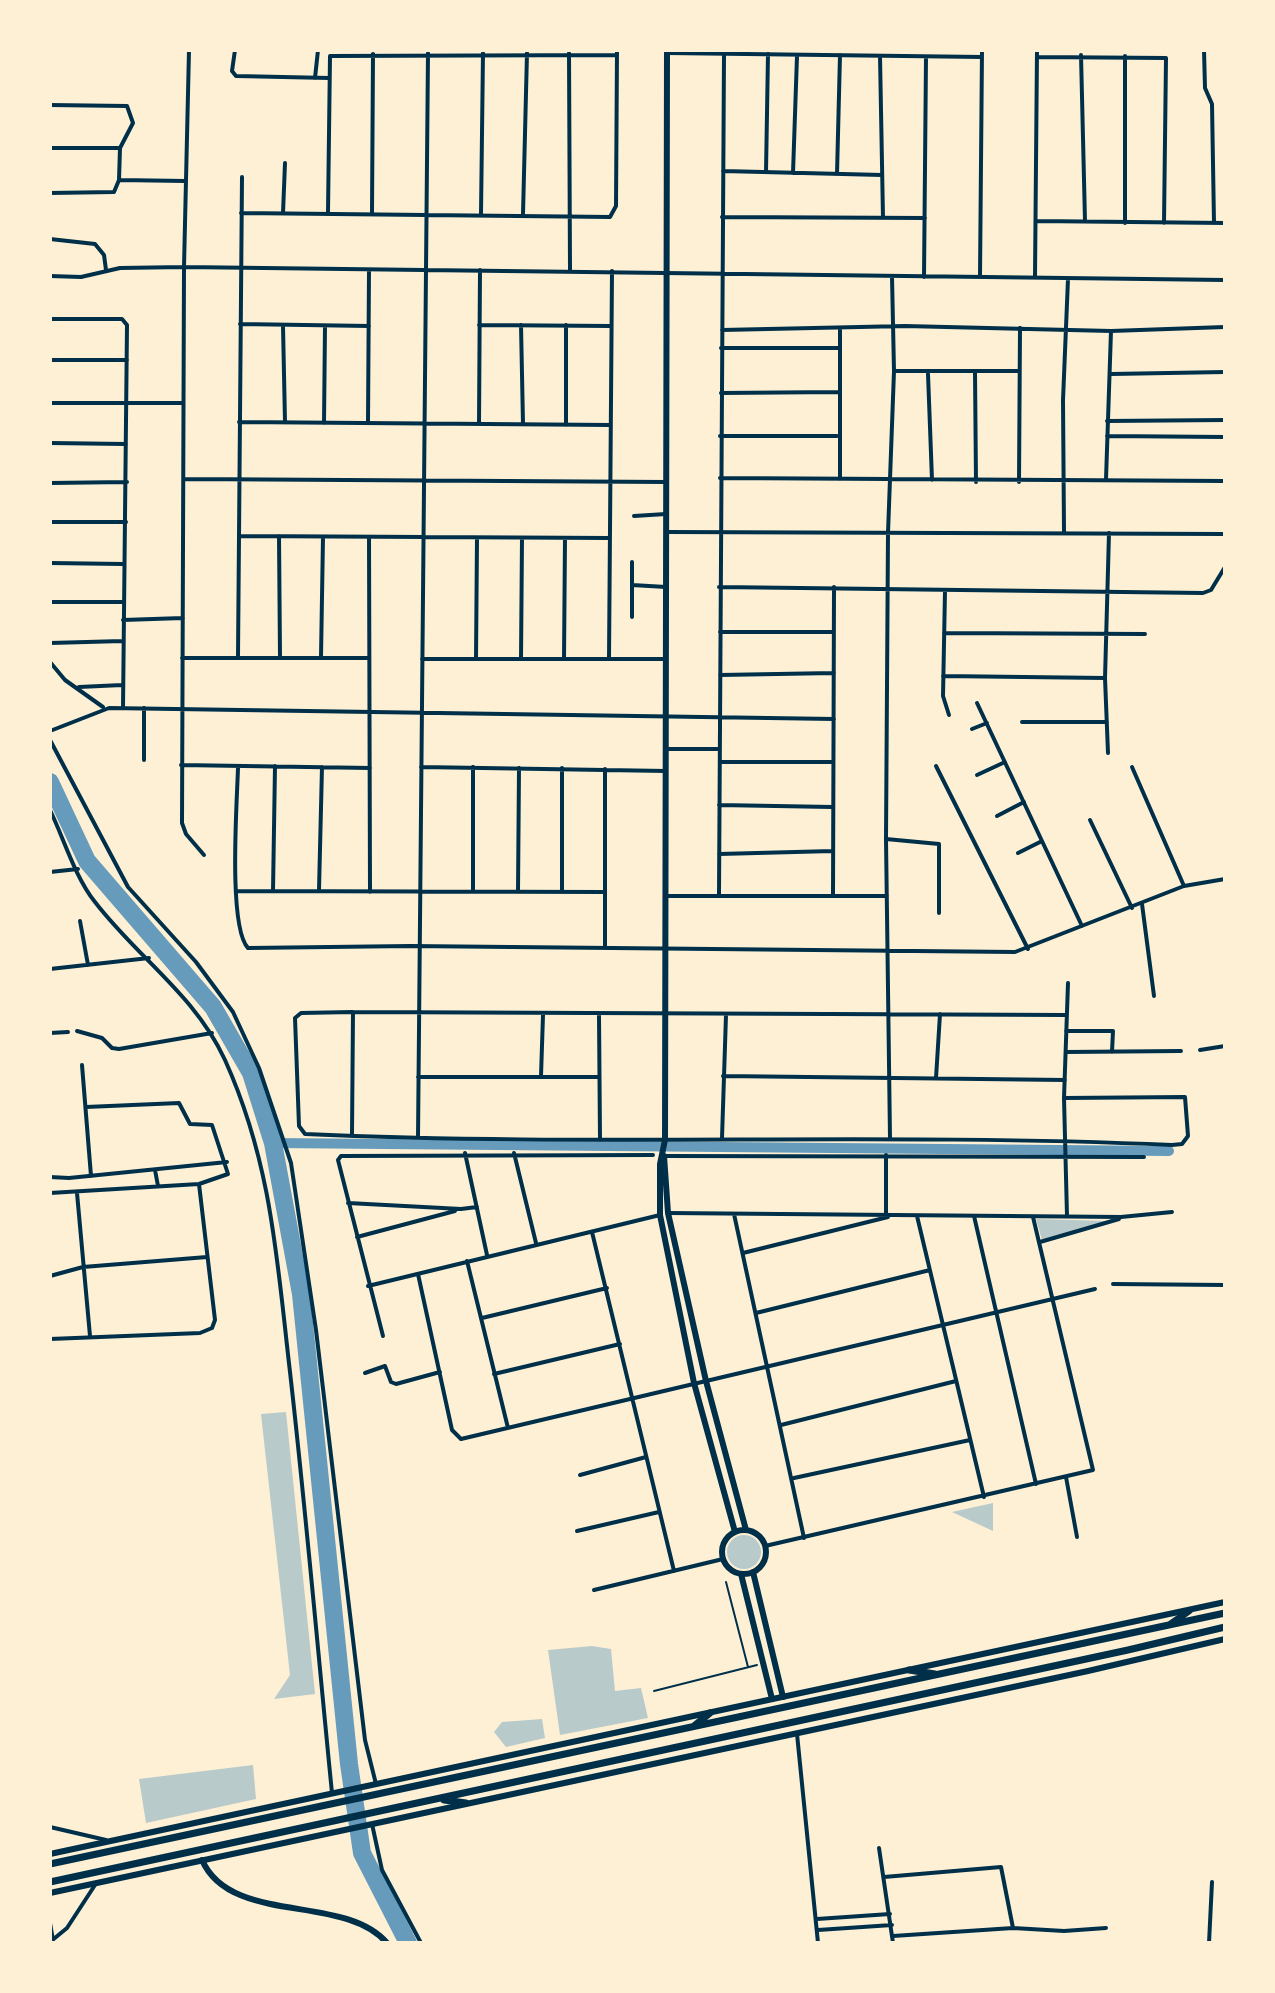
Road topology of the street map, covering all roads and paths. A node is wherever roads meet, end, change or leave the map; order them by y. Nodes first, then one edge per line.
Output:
1 (189, 50) edge
2 (235, 50) edge
3 (318, 50) edge
4 (982, 50) edge
5 (1037, 50) edge
6 (1204, 50) edge
7 (617, 52) edge
8 (667, 52) edge
9 (373, 53) junction
10 (428, 53) junction
11 (483, 53) junction
12 (527, 53) junction
13 (569, 53) junction
14 (724, 54) junction
15 (768, 54) junction
16 (797, 55) junction
17 (840, 55) junction
18 (1081, 55) junction
19 (880, 56) junction
20 (1125, 56) junction
21 (926, 57) junction
22 (982, 57) junction
23 (1037, 57) junction
24 (315, 78) junction
25 (329, 78) junction
26 (50, 105) edge
27 (50, 148) edge
28 (120, 148) junction
29 (285, 163) dead end
30 (723, 171) junction
31 (766, 172) junction
32 (793, 173) junction
33 (837, 174) junction
34 (882, 175) junction
35 (242, 177) dead end
36 (119, 180) junction
37 (186, 181) junction
38 (50, 193) edge
39 (328, 212) junction
40 (372, 212) junction
41 (241, 213) junction
42 (283, 213) junction
43 (426, 213) junction
44 (481, 214) junction
45 (523, 214) junction
46 (571, 216) junction
47 (722, 217) junction
48 (883, 218) junction
49 (925, 218) junction
50 (1036, 221) junction
51 (1085, 222) junction
52 (1125, 223) junction
53 (1164, 223) junction
54 (1214, 223) junction
55 (1225, 223) edge
56 (50, 239) edge
57 (184, 267) junction
58 (242, 269) junction
59 (106, 270) junction
60 (369, 270) junction
61 (480, 270) junction
62 (570, 270) junction
63 (426, 271) junction
64 (612, 271) junction
65 (667, 273) junction
66 (722, 274) junction
67 (50, 276) edge
68 (980, 276) junction
69 (892, 277) junction
70 (924, 277) junction
71 (1035, 277) junction
72 (1068, 279) junction
73 (1225, 280) edge
74 (50, 319) edge
75 (240, 324) junction
76 (479, 325) junction
77 (521, 325) junction
78 (566, 325) junction
79 (283, 326) junction
80 (325, 326) junction
81 (369, 326) junction
82 (611, 326) junction
83 (895, 327) junction
84 (1225, 327) edge
85 (1020, 328) junction
86 (840, 329) junction
87 (1068, 329) junction
88 (722, 330) junction
89 (1111, 331) junction
90 (721, 348) junction
91 (839, 348) junction
92 (50, 360) edge
93 (127, 360) junction
94 (894, 371) junction
95 (1019, 371) junction
96 (975, 372) junction
97 (1225, 372) edge
98 (928, 373) junction
99 (1111, 374) junction
100 (839, 392) junction
101 (721, 393) junction
102 (50, 403) edge
103 (127, 403) junction
104 (183, 403) junction
105 (1225, 420) edge
106 (1107, 421) junction
107 (239, 422) junction
108 (285, 422) junction
109 (324, 423) junction
110 (368, 423) junction
111 (479, 424) junction
112 (523, 424) junction
113 (424, 425) junction
114 (566, 425) junction
115 (610, 425) junction
116 (720, 436) junction
117 (837, 436) junction
118 (1107, 436) junction
119 (1225, 437) edge
120 (50, 443) edge
121 (126, 444) junction
122 (239, 478) junction
123 (720, 478) junction
124 (184, 479) junction
125 (840, 479) junction
126 (890, 479) junction
127 (1106, 479) junction
128 (424, 480) junction
129 (932, 480) junction
130 (610, 481) junction
131 (1064, 481) junction
132 (1225, 481) edge
133 (127, 482) junction
134 (666, 482) junction
135 (976, 482) junction
136 (1019, 482) junction
137 (50, 483) edge
138 (666, 514) junction
139 (634, 516) dead end
140 (50, 522) edge
141 (126, 522) junction
142 (666, 532) junction
143 (719, 533) junction
144 (888, 533) junction
145 (1064, 533) junction
146 (1109, 533) junction
147 (1225, 534) edge
148 (240, 536) junction
149 (279, 536) junction
150 (323, 537) junction
151 (369, 537) junction
152 (423, 538) junction
153 (477, 538) junction
154 (522, 538) junction
155 (565, 538) junction
156 (610, 538) junction
157 (632, 562) dead end
158 (50, 563) edge
159 (123, 564) junction
160 (1225, 567) edge
161 (632, 585) junction
162 (666, 587) junction
163 (719, 587) junction
164 (834, 587) junction
165 (887, 587) junction
166 (1108, 589) junction
167 (945, 590) junction
168 (50, 602) edge
169 (124, 602) junction
170 (632, 617) dead end
171 (183, 618) junction
172 (123, 620) junction
173 (719, 632) junction
174 (834, 632) junction
175 (944, 633) junction
176 (1106, 633) junction
177 (1145, 634) dead end
178 (123, 641) junction
179 (50, 643) edge
180 (238, 656) junction
181 (280, 657) junction
182 (321, 657) junction
183 (182, 658) junction
184 (367, 658) junction
185 (422, 659) junction
186 (476, 659) junction
187 (521, 659) junction
188 (564, 659) junction
189 (609, 659) junction
190 (666, 659) junction
191 (50, 662) edge
192 (834, 673) junction
193 (720, 675) junction
194 (943, 676) junction
195 (1105, 678) junction
196 (123, 685) junction
197 (77, 687) junction
198 (977, 703) dead end
199 (105, 708) junction
200 (123, 708) junction
201 (144, 708) junction
202 (180, 708) junction
203 (369, 714) junction
204 (422, 715) junction
205 (949, 715) dead end
206 (666, 717) junction
207 (834, 719) junction
208 (720, 720) junction
209 (1022, 722) dead end
210 (1107, 722) junction
211 (987, 723) junction
212 (972, 729) dead end
213 (50, 731) edge
214 (50, 740) edge
215 (666, 749) junction
216 (719, 749) junction
217 (1108, 753) dead end
218 (144, 760) dead end
219 (719, 762) junction
220 (833, 762) junction
221 (1005, 762) junction
222 (181, 765) junction
223 (275, 766) junction
224 (936, 766) dead end
225 (322, 767) junction
226 (421, 767) junction
227 (473, 767) junction
228 (1132, 767) dead end
229 (238, 768) junction
230 (370, 768) junction
231 (519, 768) junction
232 (562, 768) junction
233 (605, 769) junction
234 (666, 771) junction
235 (977, 775) dead end
236 (1024, 802) junction
237 (718, 805) junction
238 (832, 807) junction
239 (50, 810) edge
240 (997, 816) dead end
241 (1090, 820) dead end
242 (886, 839) junction
243 (1042, 841) junction
244 (833, 851) junction
245 (1018, 853) dead end
246 (719, 854) junction
247 (204, 855) dead end
248 (78, 869) junction
249 (50, 872) edge
250 (1225, 879) edge
251 (1184, 886) junction
252 (319, 890) junction
253 (236, 891) junction
254 (273, 891) junction
255 (473, 891) junction
256 (370, 892) junction
257 (420, 892) junction
258 (518, 892) junction
259 (562, 892) junction
260 (605, 892) junction
261 (719, 895) junction
262 (833, 895) junction
263 (666, 896) junction
264 (887, 896) junction
265 (1142, 904) junction
266 (1132, 908) junction
267 (939, 913) dead end
268 (80, 921) dead end
269 (1082, 926) junction
270 (419, 947) junction
271 (605, 948) junction
272 (665, 948) junction
273 (1028, 949) junction
274 (887, 952) junction
275 (149, 958) junction
276 (88, 965) junction
277 (50, 969) edge
278 (1068, 983) dead end
279 (1154, 996) dead end
280 (353, 1012) junction
281 (419, 1014) junction
282 (543, 1014) junction
283 (599, 1014) junction
284 (665, 1014) junction
285 (890, 1014) junction
286 (940, 1014) junction
287 (726, 1015) junction
288 (1066, 1015) junction
289 (77, 1031) dead end
290 (1066, 1031) junction
291 (68, 1032) dead end
292 (50, 1033) edge
293 (212, 1033) junction
294 (1225, 1046) edge
295 (1200, 1050) dead end
296 (1181, 1051) dead end
297 (1066, 1052) junction
298 (1112, 1052) junction
299 (82, 1065) dead end
300 (541, 1076) junction
301 (723, 1076) junction
302 (418, 1077) junction
303 (597, 1077) junction
304 (891, 1078) junction
305 (936, 1078) junction
306 (1065, 1080) junction
307 (1064, 1098) junction
308 (86, 1107) junction
309 (352, 1135) junction
310 (418, 1138) junction
311 (722, 1138) junction
312 (890, 1138) junction
313 (600, 1140) junction
314 (665, 1140) junction
315 (1064, 1141) junction
316 (465, 1153) junction
317 (514, 1153) junction
318 (653, 1155) dead end
319 (886, 1155) junction
320 (1064, 1155) junction
321 (664, 1156) junction
322 (1144, 1157) dead end
323 (227, 1162) junction
324 (155, 1170) junction
325 (91, 1176) junction
326 (50, 1177) edge
327 (199, 1184) junction
328 (158, 1186) junction
329 (50, 1193) edge
330 (77, 1193) junction
331 (348, 1203) junction
332 (477, 1207) junction
333 (461, 1209) junction
334 (1172, 1212) dead end
335 (664, 1214) junction
336 (734, 1214) junction
337 (886, 1215) junction
338 (895, 1215) junction
339 (917, 1216) junction
340 (974, 1216) junction
341 (1033, 1217) junction
342 (1067, 1217) junction
343 (1121, 1217) junction
344 (592, 1232) junction
345 (357, 1237) junction
346 (1040, 1242) junction
347 (536, 1243) junction
348 (743, 1253) junction
349 (487, 1255) junction
350 (207, 1257) junction
351 (467, 1261) junction
352 (83, 1267) junction
353 (930, 1270) junction
354 (418, 1274) junction
355 (50, 1276) edge
356 (1113, 1284) dead end
357 (1225, 1285) edge
358 (368, 1286) junction
359 (607, 1288) junction
360 (1095, 1289) dead end
361 (1054, 1298) junction
362 (999, 1311) junction
363 (756, 1313) junction
364 (482, 1318) junction
365 (942, 1325) junction
366 (90, 1336) junction
367 (383, 1336) dead end
368 (50, 1339) edge
369 (620, 1344) junction
370 (767, 1365) junction
371 (440, 1372) junction
372 (365, 1373) dead end
373 (494, 1374) junction
374 (706, 1381) junction
375 (956, 1381) junction
376 (694, 1383) junction
377 (632, 1399) junction
378 (781, 1425) junction
379 (508, 1428) junction
380 (970, 1440) junction
381 (646, 1457) junction
382 (580, 1475) dead end
383 (1066, 1476) junction
384 (794, 1478) junction
385 (1036, 1484) junction
386 (984, 1497) junction
387 (659, 1512) junction
388 (746, 1530) junction
389 (577, 1531) dead end
390 (735, 1532) junction
391 (1077, 1537) dead end
392 (804, 1538) junction
393 (765, 1546) junction
394 (723, 1559) junction
395 (674, 1571) junction
396 (753, 1572) junction
397 (741, 1574) junction
398 (726, 1582) dead end
399 (594, 1590) dead end
400 (1225, 1602) edge
401 (1189, 1611) junction
402 (1225, 1613) edge
403 (1225, 1627) edge
404 (1164, 1628) junction
405 (1225, 1639) edge
406 (757, 1665) dead end
407 (748, 1668) junction
408 (909, 1670) junction
409 (940, 1675) junction
410 (654, 1691) dead end
411 (783, 1697) junction
412 (772, 1699) junction
413 (710, 1713) junction
414 (692, 1727) junction
415 (797, 1732) junction
416 (374, 1784) junction
417 (332, 1793) junction
418 (437, 1800) junction
419 (466, 1803) junction
420 (372, 1824) junction
421 (341, 1825) junction
422 (50, 1827) edge
423 (108, 1841) junction
424 (879, 1848) dead end
425 (50, 1854) edge
426 (202, 1860) junction
427 (50, 1864) edge
428 (884, 1877) junction
429 (50, 1882) edge
430 (1212, 1882) dead end
431 (97, 1883) junction
432 (50, 1893) edge
433 (890, 1914) junction
434 (817, 1919) junction
435 (50, 1923) edge
436 (892, 1925) junction
437 (1013, 1928) junction
438 (1106, 1928) dead end
439 (817, 1931) junction
440 (893, 1936) junction
441 (52, 1942) edge
442 (387, 1943) edge
443 (421, 1943) edge
444 (818, 1943) edge
445 (893, 1943) edge
446 (1209, 1943) edge

1 - 37 street
2 - 24 street
3 - 24 street
4 - 22 street
5 - 23 street
6 - 54 street
7 - 13 street
7 - 46 street
8 - 14 street
8 - 65 street
9 - 10 street
9 - 25 street
9 - 40 street
10 - 11 street
10 - 43 street
11 - 12 street
11 - 44 street
12 - 13 street
12 - 45 street
13 - 46 street
14 - 15 street
14 - 30 street
15 - 16 street
15 - 31 street
16 - 17 street
16 - 32 street
17 - 19 street
17 - 33 street
18 - 20 street
18 - 23 street
18 - 51 street
19 - 21 street
19 - 34 street
20 - 52 street
20 - 53 street
21 - 22 street
21 - 49 street
22 - 68 street
23 - 50 street
24 - 25 street
25 - 39 street
26 - 28 street
27 - 28 street
28 - 36 street
29 - 42 street
30 - 31 street
30 - 47 street
31 - 32 street
32 - 33 street
33 - 34 street
34 - 48 street
35 - 41 street
36 - 37 street
36 - 38 street
37 - 57 street
39 - 40 street
39 - 42 street
40 - 43 street
41 - 42 street
41 - 58 street
43 - 44 street
43 - 63 street
44 - 45 street
45 - 46 street
46 - 62 street
47 - 48 street
47 - 66 street
48 - 49 street
49 - 70 street
50 - 51 street
50 - 71 street
51 - 52 street
52 - 53 street
53 - 54 street
54 - 55 street
56 - 59 street
57 - 58 street
57 - 59 street
57 - 104 street
58 - 60 street
58 - 75 street
59 - 67 street
60 - 63 street
60 - 81 street
61 - 62 street
61 - 63 street
61 - 76 street
62 - 64 street
63 - 113 street
64 - 65 street
64 - 82 street
65 - 66 street
65 - 134 street
66 - 69 street
66 - 88 street
68 - 70 street
68 - 71 street
69 - 70 street
69 - 83 street
71 - 72 street
72 - 73 street
72 - 87 street
74 - 93 street
75 - 79 street
75 - 107 street
76 - 77 street
76 - 111 street
77 - 78 street
77 - 112 street
78 - 82 street
78 - 114 street
79 - 80 street
79 - 108 street
80 - 81 street
80 - 109 street
81 - 110 street
82 - 115 street
83 - 85 street
83 - 86 street
83 - 94 street
84 - 89 street
85 - 87 street
85 - 95 street
86 - 88 street
86 - 91 street
87 - 89 street
87 - 131 street
88 - 90 street
89 - 99 street
90 - 91 street
90 - 101 street
91 - 100 street
92 - 93 street
93 - 103 street
94 - 98 street
94 - 126 street
95 - 96 street
95 - 136 street
96 - 98 street
96 - 135 street
97 - 99 street
98 - 129 street
99 - 106 street
100 - 101 street
100 - 117 street
101 - 116 street
102 - 103 street
103 - 104 street
103 - 121 street
104 - 124 street
105 - 106 street
106 - 118 street
107 - 108 street
107 - 122 street
108 - 109 street
109 - 110 street
110 - 113 street
111 - 112 street
111 - 113 street
112 - 114 street
113 - 128 street
114 - 115 street
115 - 130 street
116 - 117 street
116 - 123 street
117 - 125 street
118 - 119 street
118 - 127 street
120 - 121 street
121 - 133 street
122 - 124 street
122 - 128 street
122 - 148 street
123 - 125 street
123 - 143 street
124 - 171 street
125 - 126 street
126 - 129 street
126 - 144 street
127 - 131 street
127 - 132 street
128 - 130 street
128 - 152 street
129 - 135 street
130 - 134 street
130 - 156 street
131 - 136 street
131 - 145 street
133 - 137 street
133 - 141 street
134 - 138 street
135 - 136 street
138 - 139 street
138 - 142 street
140 - 141 street
141 - 159 street
142 - 143 street
142 - 162 street
143 - 144 street
143 - 163 street
144 - 145 street
144 - 165 street
145 - 146 street
146 - 147 street
146 - 166 street
148 - 149 street
148 - 180 street
149 - 150 street
149 - 181 street
150 - 151 street
150 - 182 street
151 - 152 street
151 - 184 street
152 - 153 street
152 - 185 street
153 - 154 street
153 - 186 street
154 - 155 street
154 - 187 street
155 - 156 street
155 - 188 street
156 - 189 street
157 - 161 street
158 - 159 street
159 - 169 street
160 - 166 street
161 - 162 street
161 - 170 street
162 - 190 street
163 - 164 street
163 - 173 street
164 - 165 street
164 - 174 street
165 - 167 street
165 - 242 street
166 - 167 street
166 - 176 street
167 - 175 street
168 - 169 street
169 - 172 street
171 - 172 street
171 - 183 street
172 - 178 street
173 - 174 street
173 - 193 street
174 - 192 street
175 - 176 street
175 - 194 street
176 - 177 street
176 - 195 street
178 - 179 street
178 - 196 street
180 - 181 street
180 - 183 street
181 - 182 street
182 - 184 street
183 - 202 street
184 - 203 street
185 - 186 street
185 - 204 street
186 - 187 street
187 - 188 street
188 - 189 street
189 - 190 street
190 - 206 street
191 - 197 street
192 - 193 street
192 - 207 street
193 - 208 street
194 - 195 street
194 - 205 street
195 - 210 street
196 - 197 street
196 - 200 street
197 - 199 street
198 - 211 street
199 - 200 street
199 - 213 street
200 - 201 street
201 - 202 street
201 - 218 street
202 - 203 street
202 - 222 street
203 - 204 street
203 - 230 street
204 - 206 street
204 - 226 street
206 - 208 street
206 - 215 street
207 - 208 street
207 - 220 street
208 - 216 street
209 - 210 street
210 - 217 street
211 - 212 street
211 - 221 street
214 - 416 street
215 - 216 street
215 - 234 street
216 - 219 street
219 - 220 street
219 - 237 street
220 - 238 street
221 - 235 street
221 - 236 street
222 - 229 street
222 - 247 street
223 - 225 street
223 - 229 street
223 - 254 street
224 - 273 street
225 - 230 street
225 - 252 street
226 - 227 street
226 - 257 street
227 - 231 street
227 - 255 street
228 - 251 street
229 - 253 street
230 - 256 street
231 - 232 street
231 - 258 street
232 - 233 street
232 - 259 street
233 - 234 street
233 - 260 street
234 - 263 street
236 - 240 street
236 - 243 street
237 - 238 street
237 - 246 street
238 - 244 street
239 - 248 street
241 - 266 street
242 - 264 street
242 - 267 street
243 - 245 street
243 - 269 street
244 - 246 street
244 - 262 street
246 - 261 street
248 - 249 street
248 - 275 street
250 - 251 street
251 - 265 street
252 - 254 street
252 - 256 street
253 - 254 street
253 - 270 street
255 - 257 street
255 - 258 street
256 - 257 street
257 - 270 street
258 - 259 street
259 - 260 street
260 - 271 street
261 - 262 street
261 - 263 street
262 - 264 street
263 - 272 street
264 - 274 street
265 - 266 street
265 - 279 street
266 - 269 street
268 - 276 street
269 - 273 street
270 - 271 street
270 - 281 street
271 - 272 street
272 - 274 street
272 - 284 street
273 - 274 street
274 - 285 street
275 - 276 street
275 - 293 street
276 - 277 street
278 - 288 street
280 - 281 street
280 - 309 street
280 - 309 street
281 - 282 street
281 - 302 street
282 - 283 street
282 - 300 street
283 - 284 street
283 - 303 street
284 - 287 street
284 - 314 street
285 - 286 street
285 - 287 street
285 - 304 street
286 - 288 street
286 - 305 street
287 - 301 street
288 - 290 street
289 - 293 street
290 - 297 street
290 - 298 street
291 - 292 street
293 - 417 street
294 - 295 street
296 - 298 street
297 - 298 street
297 - 306 street
299 - 308 street
300 - 302 street
300 - 303 street
301 - 304 street
301 - 311 street
302 - 310 street
303 - 313 street
304 - 305 street
304 - 312 street
305 - 306 street
306 - 307 street
307 - 315 street
307 - 315 street
308 - 323 street
308 - 325 street
309 - 310 street
310 - 313 street
311 - 312 street
311 - 314 street
312 - 315 street
313 - 314 street
314 - 321 street
315 - 320 street
316 - 317 street
316 - 331 street
316 - 332 street
317 - 318 street
317 - 347 street
319 - 320 street
319 - 321 street
319 - 337 street
320 - 322 street
320 - 342 street
321 - 335 street
323 - 324 street
323 - 327 street
324 - 325 street
324 - 328 street
325 - 326 street
327 - 328 street
327 - 350 street
328 - 330 street
329 - 330 street
330 - 352 street
331 - 333 street
331 - 345 street
332 - 333 street
332 - 349 street
333 - 345 street
334 - 343 street
335 - 336 street
335 - 344 street
335 - 374 street
335 - 376 street
336 - 337 street
336 - 348 street
337 - 338 street
338 - 339 street
338 - 348 street
339 - 340 street
339 - 353 street
340 - 341 street
340 - 362 street
341 - 342 street
341 - 346 street
342 - 343 street
343 - 346 street
344 - 347 street
344 - 359 street
345 - 358 street
346 - 361 street
347 - 349 street
348 - 363 street
349 - 351 street
350 - 352 street
350 - 366 street
351 - 354 street
351 - 364 street
352 - 355 street
352 - 366 street
353 - 363 street
353 - 365 street
354 - 358 street
354 - 371 street
356 - 357 street
358 - 367 street
359 - 364 street
359 - 369 street
360 - 361 street
361 - 362 street
361 - 383 street
362 - 365 street
362 - 385 street
363 - 370 street
364 - 373 street
365 - 370 street
365 - 375 street
366 - 368 street
369 - 373 street
369 - 377 street
370 - 374 street
370 - 378 street
371 - 372 street
371 - 379 street
373 - 379 street
374 - 376 street
374 - 388 street
375 - 378 street
375 - 380 street
376 - 377 street
376 - 390 street
377 - 379 street
377 - 381 street
378 - 384 street
380 - 384 street
380 - 386 street
381 - 382 street
381 - 387 street
383 - 385 street
383 - 391 street
384 - 392 street
385 - 386 street
386 - 392 street
387 - 389 street
387 - 395 street
388 - 390 street
388 - 393 street
390 - 394 street
392 - 393 street
393 - 396 street
394 - 395 street
394 - 397 street
395 - 399 street
396 - 397 street
396 - 411 street
397 - 412 street
398 - 407 lane
400 - 401 street
401 - 404 highway
401 - 408 street
402 - 404 highway
403 - 418 highway
404 - 409 highway
405 - 415 street
406 - 407 lane
407 - 410 lane
408 - 409 highway
408 - 411 street
409 - 414 highway
411 - 412 street
412 - 413 street
413 - 414 highway
413 - 416 street
414 - 427 highway
415 - 419 street
415 - 434 street
416 - 417 street
417 - 423 street
418 - 419 highway
418 - 421 highway
419 - 420 street
420 - 421 street
420 - 443 street
421 - 426 street
421 - 429 highway
422 - 423 street
423 - 425 street
424 - 428 street
426 - 431 street
426 - 442 street
428 - 433 street
428 - 437 street
430 - 446 street
431 - 432 street
431 - 441 street
433 - 434 street
433 - 436 street
434 - 439 street
435 - 441 street
436 - 439 street
436 - 440 street
437 - 438 street
437 - 440 street
439 - 444 street
440 - 445 street

